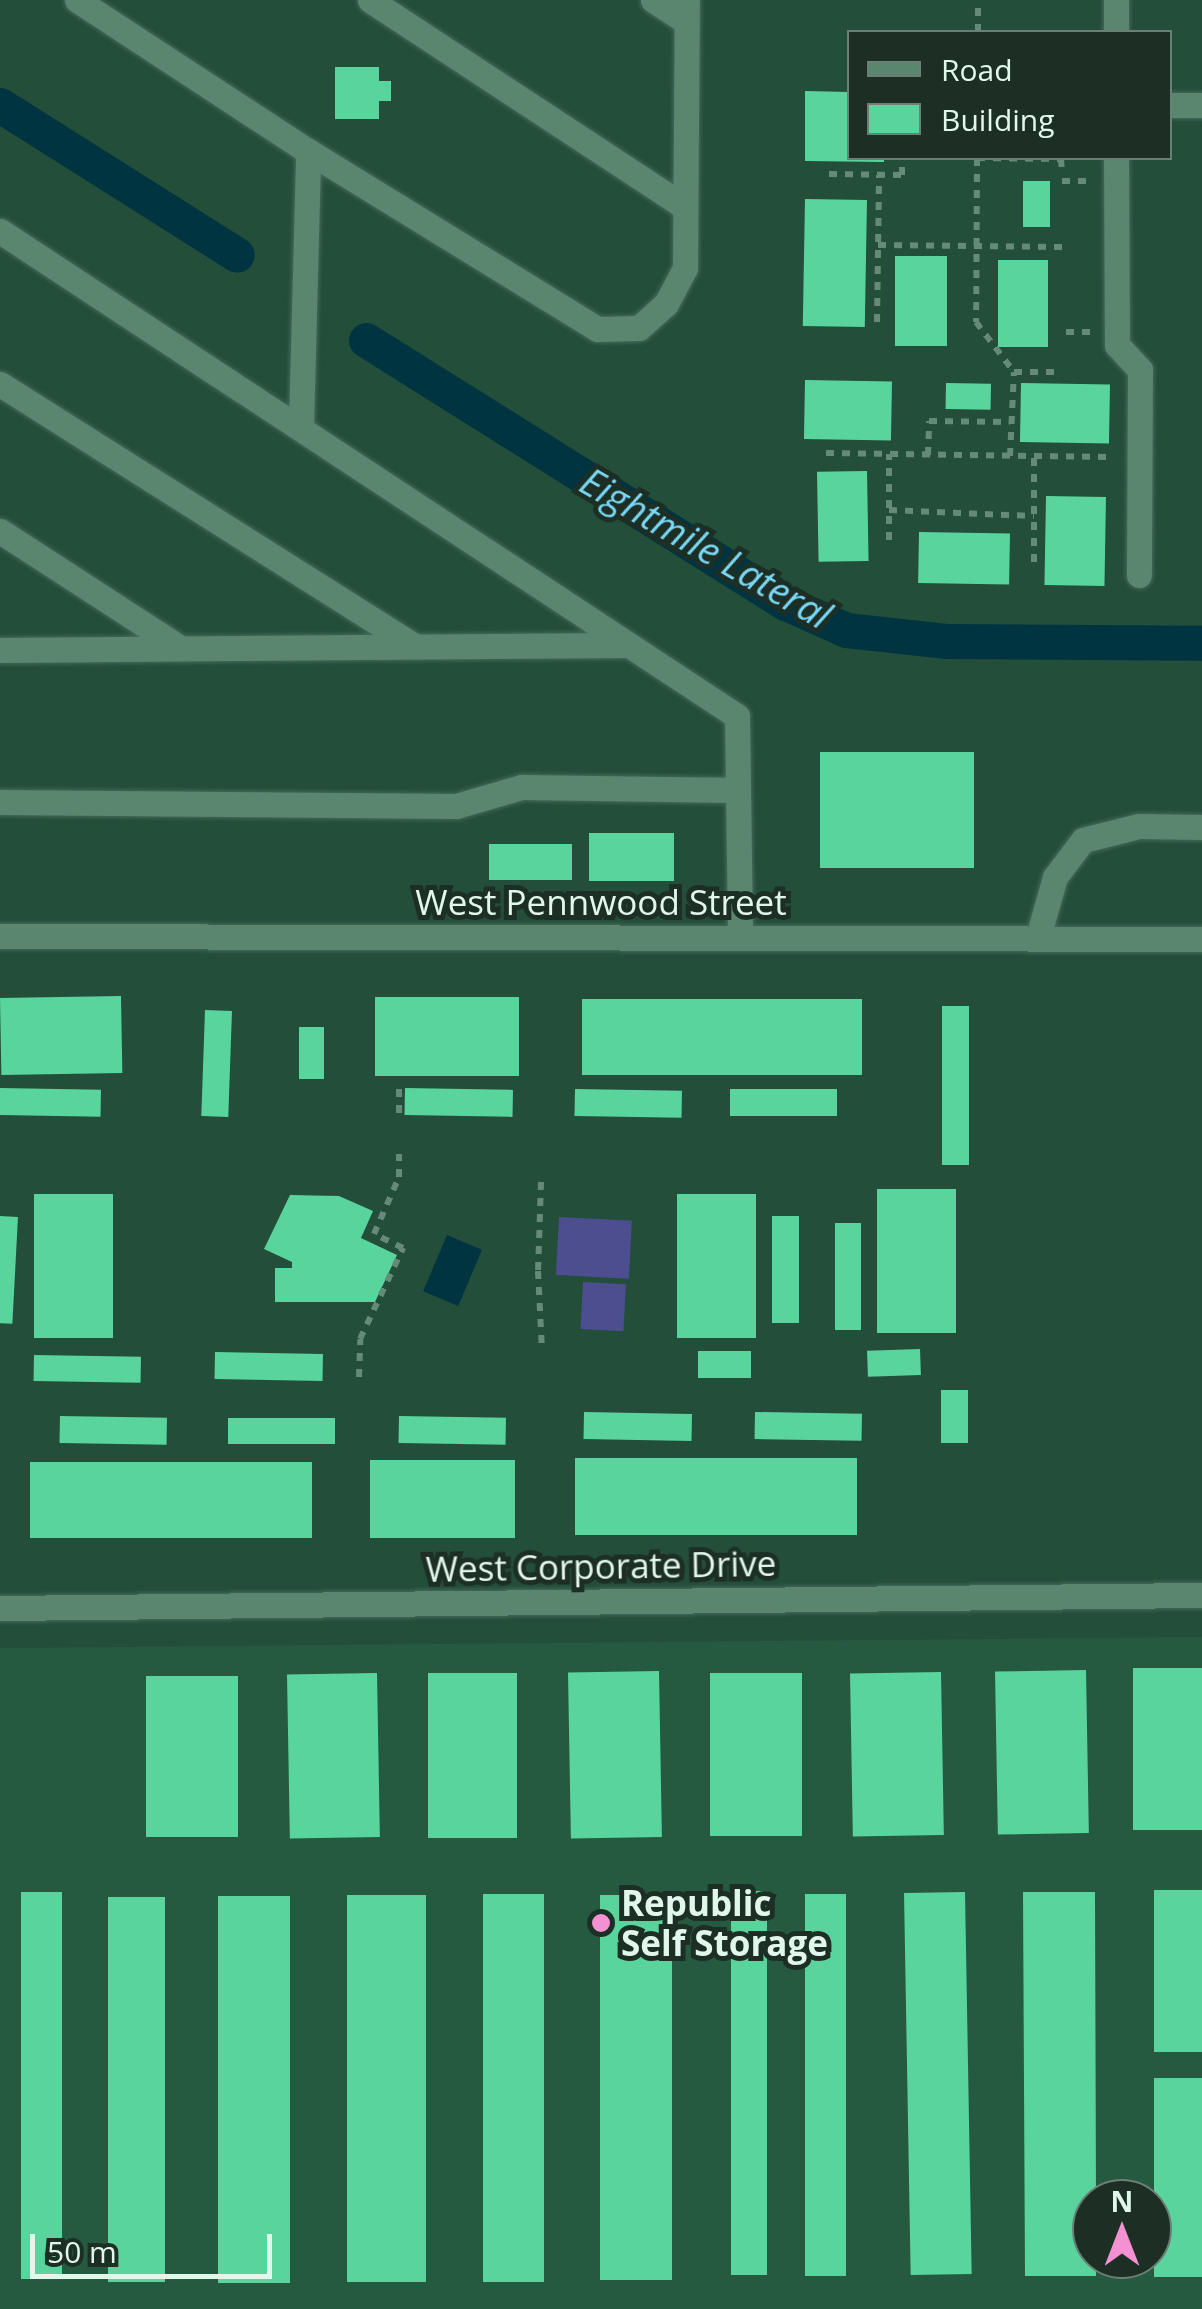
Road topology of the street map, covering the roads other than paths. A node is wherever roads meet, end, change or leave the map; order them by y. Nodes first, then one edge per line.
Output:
1 (77, 0) edge
2 (370, 0) edge
3 (653, 0) edge
4 (1116, 0) edge
5 (687, 11) edge
6 (1116, 30) edge
7 (1172, 105) edge
8 (1202, 105) edge
9 (308, 151) junction
10 (1116, 160) edge
11 (685, 207) junction
12 (0, 231) edge
13 (0, 384) edge
14 (301, 427) junction
15 (0, 531) edge
16 (1139, 575) dead end
17 (629, 645) junction
18 (416, 647) junction
19 (180, 648) junction
20 (0, 650) edge
21 (738, 790) junction
22 (0, 802) edge
23 (1202, 827) edge
24 (0, 936) edge
25 (740, 937) junction
26 (1038, 937) junction
27 (1202, 939) edge
28 (1202, 1594) edge
29 (0, 1608) edge

1 - 9 street
2 - 11 street
3 - 5 street
4 - 6 street
5 - 11 street
7 - 8 street
9 - 11 street
9 - 14 street
10 - 16 street
12 - 14 street
13 - 18 street
14 - 17 street
15 - 19 street
17 - 18 street
17 - 21 street
18 - 19 street
19 - 20 street
21 - 22 street
21 - 25 street
23 - 26 street
24 - 25 street, West Pennwood Street
25 - 26 street, West Pennwood Street
26 - 27 street, West Pennwood Street
28 - 29 street, West Corporate Drive

